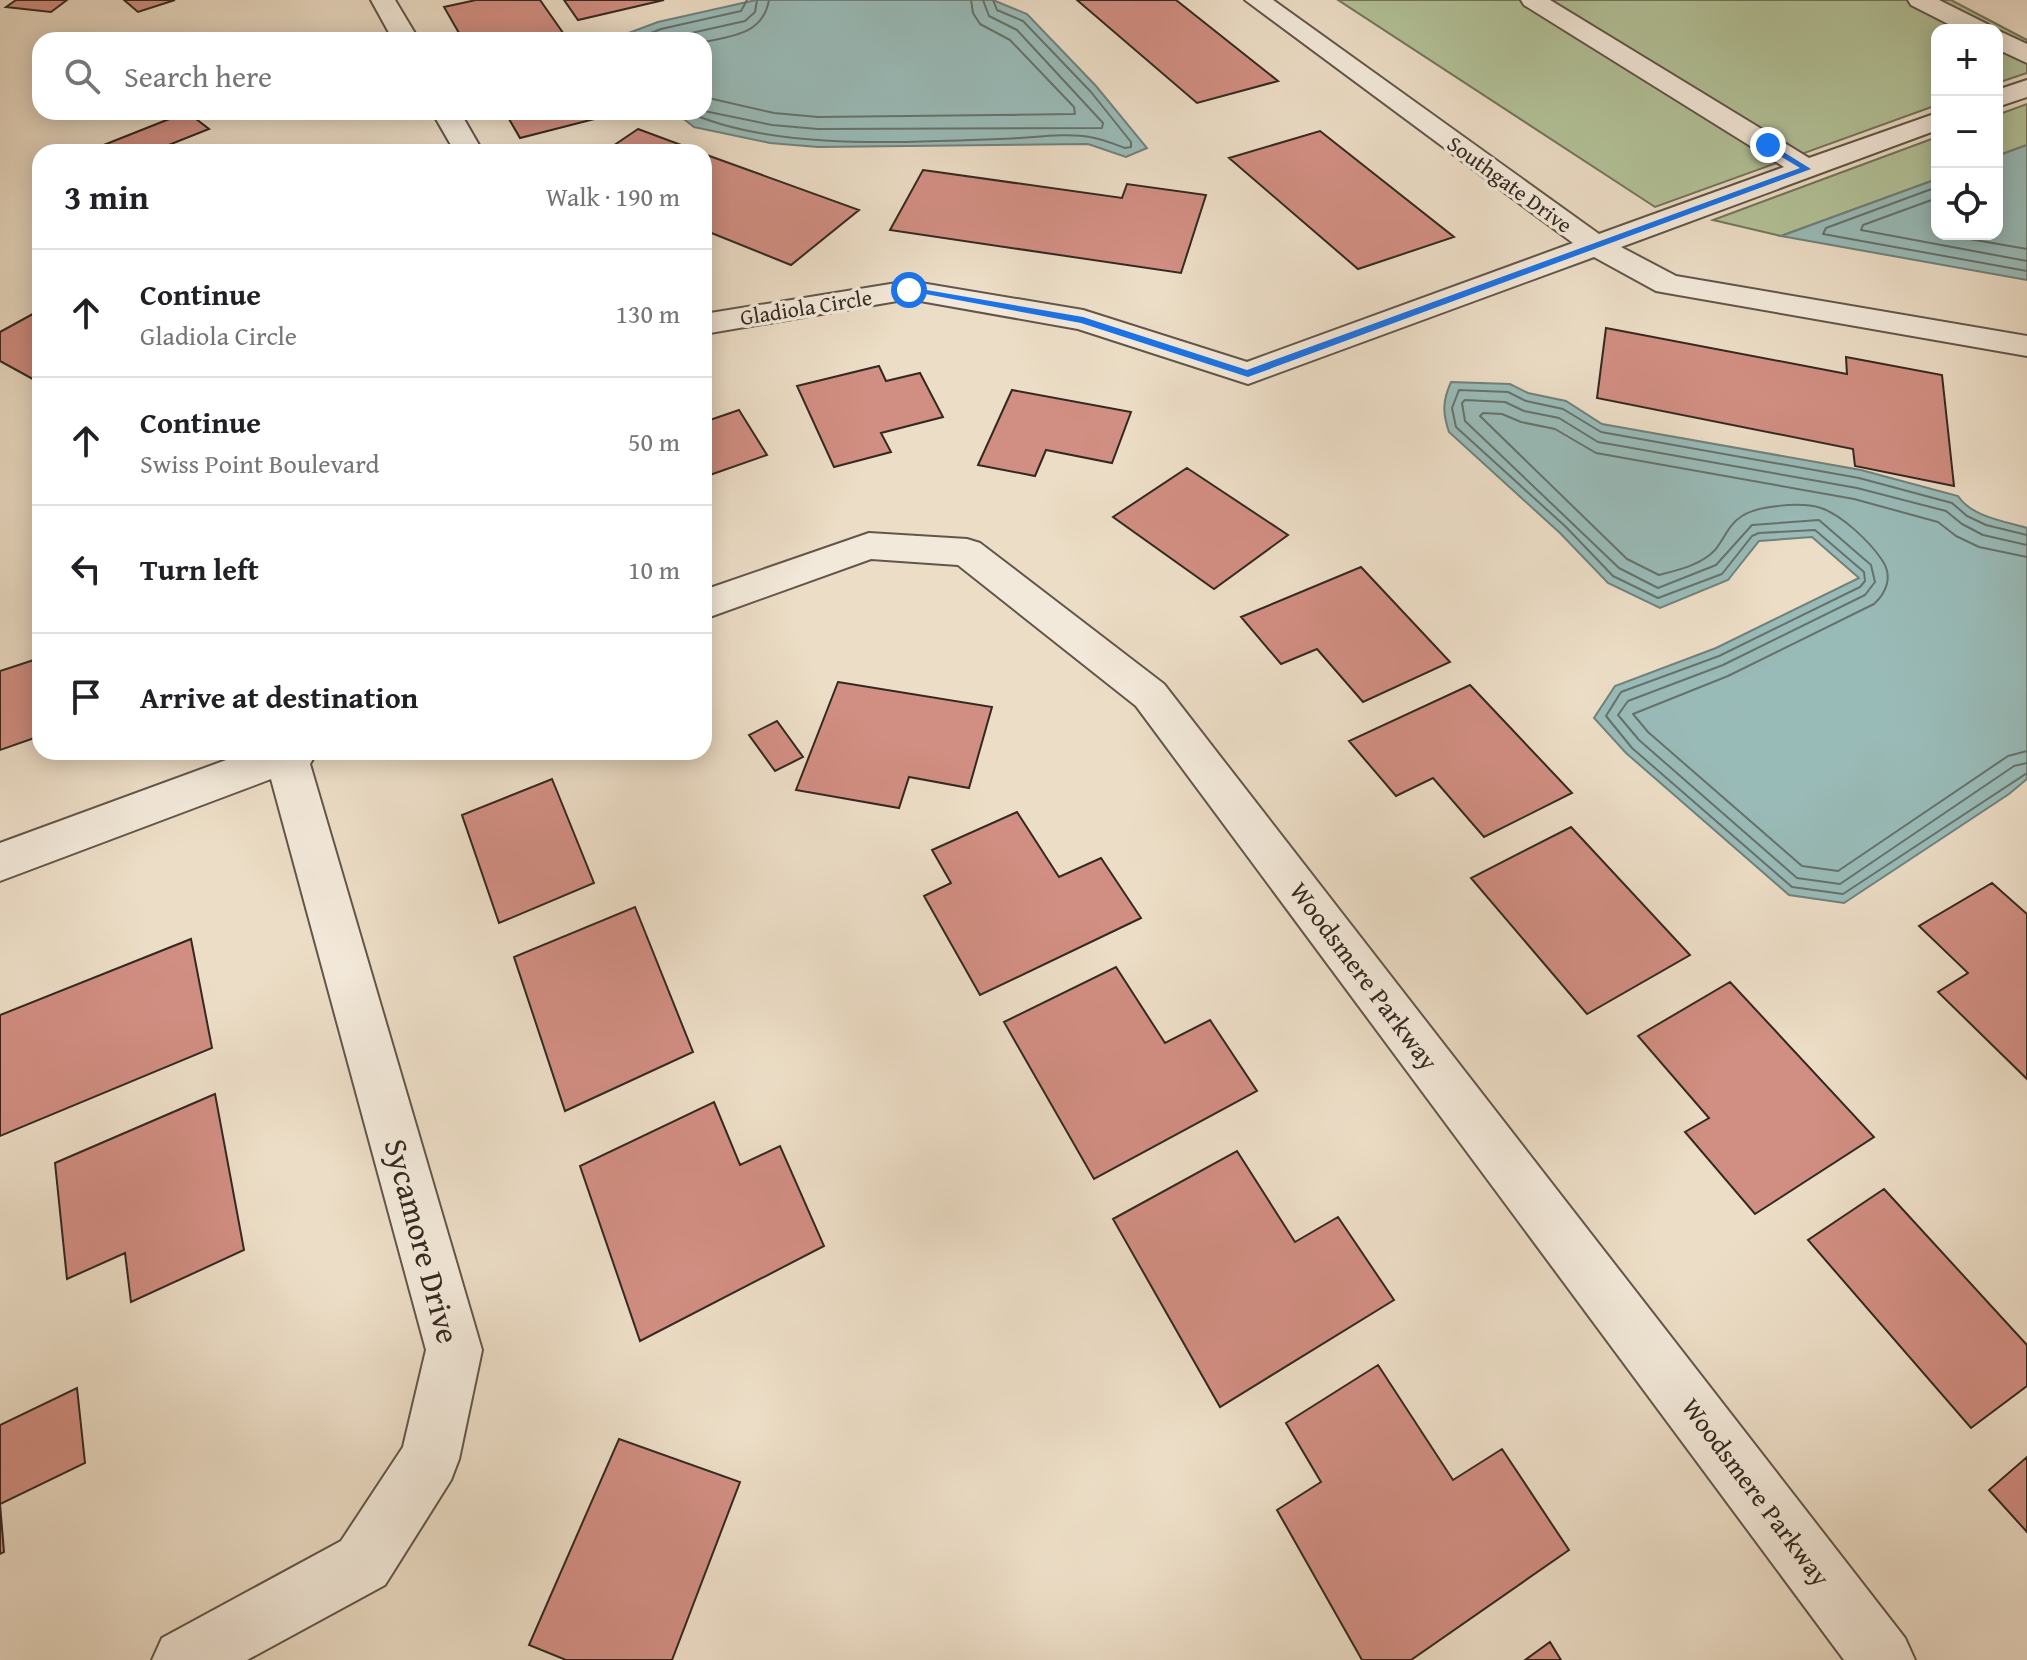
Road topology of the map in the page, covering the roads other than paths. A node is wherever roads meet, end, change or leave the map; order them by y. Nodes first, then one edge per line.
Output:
1 (383, 0) edge
2 (1257, 0) edge
3 (1533, 0) edge
4 (1920, 0) edge
5 (1968, 24) edge
6 (401, 32) edge
7 (2003, 41) edge
8 (2027, 55) edge
9 (2027, 88) edge
10 (2003, 97) edge
11 (451, 120) edge
12 (1931, 123) edge
13 (464, 144) edge
14 (1807, 169) junction
15 (1596, 246) junction
16 (712, 323) edge
17 (2027, 346) edge
18 (712, 602) edge
19 (275, 760) edge
20 (293, 760) edge
21 (0, 862) edge
22 (184, 1660) edge
23 (1883, 1660) edge

1 - 6 street
2 - 15 street, Southgate Drive
3 - 14 street
4 - 5 street
7 - 8 street
9 - 10 street
11 - 13 street
12 - 14 street, Gladiola Circle
14 - 15 street, Gladiola Circle
15 - 16 street, Gladiola Circle
15 - 17 street, Southgate Drive
18 - 23 street, Woodsmere Parkway
19 - 21 street
20 - 22 street, Sycamore Drive

